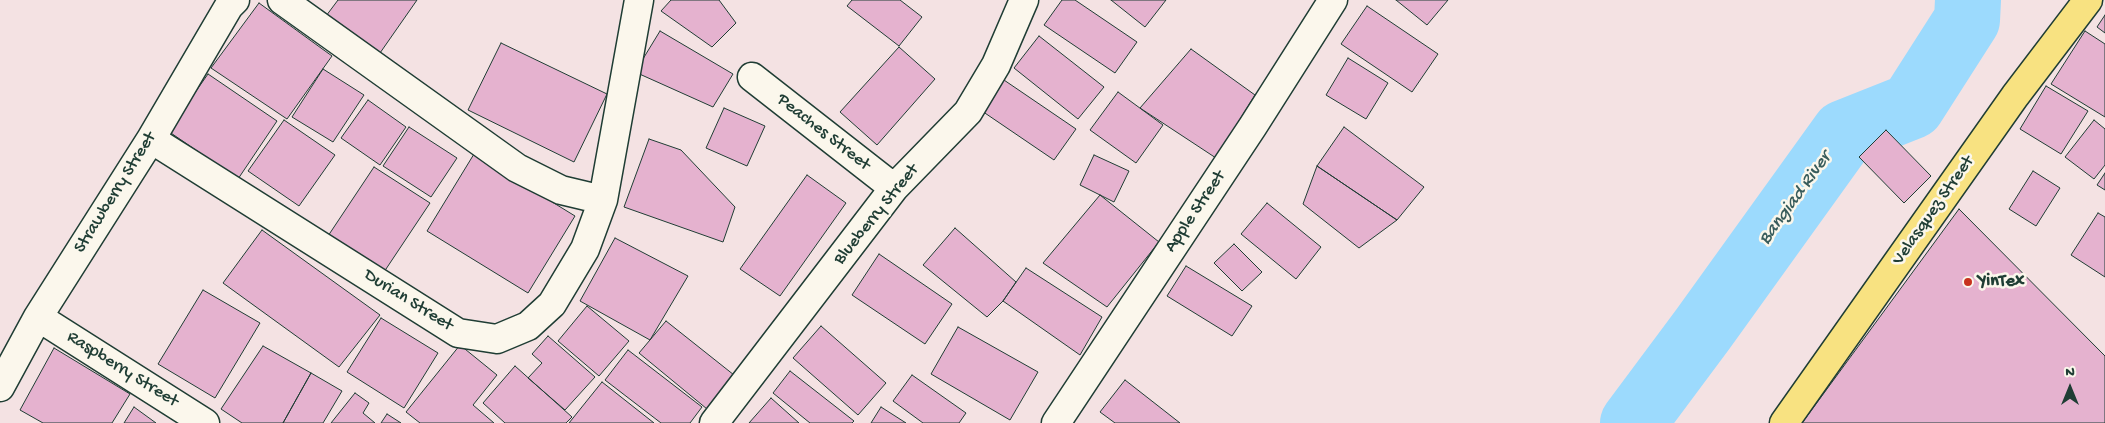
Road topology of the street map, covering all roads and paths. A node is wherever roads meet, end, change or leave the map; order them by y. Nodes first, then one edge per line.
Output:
1 (235, 0) edge
2 (282, 0) edge
3 (639, 0) edge
4 (1024, 0) edge
5 (1333, 0) edge
6 (2088, 0) edge
7 (752, 77) dead end
8 (151, 139) junction
9 (894, 188) junction
10 (603, 200) junction
11 (38, 317) junction
12 (0, 387) edge
13 (205, 423) edge
14 (714, 423) edge
15 (1056, 423) edge
16 (1784, 423) edge

1 - 8 street, Strawberry Street
2 - 10 street
3 - 10 street, Durian Street
4 - 9 street, Blueberry Street
5 - 15 street, Apple Street
6 - 16 main road, Velasquez Street
7 - 9 street, Peaches Street
8 - 10 street, Durian Street
8 - 11 street, Strawberry Street
9 - 14 street, Blueberry Street
11 - 12 street, Strawberry Street
11 - 13 street, Raspberry Street

